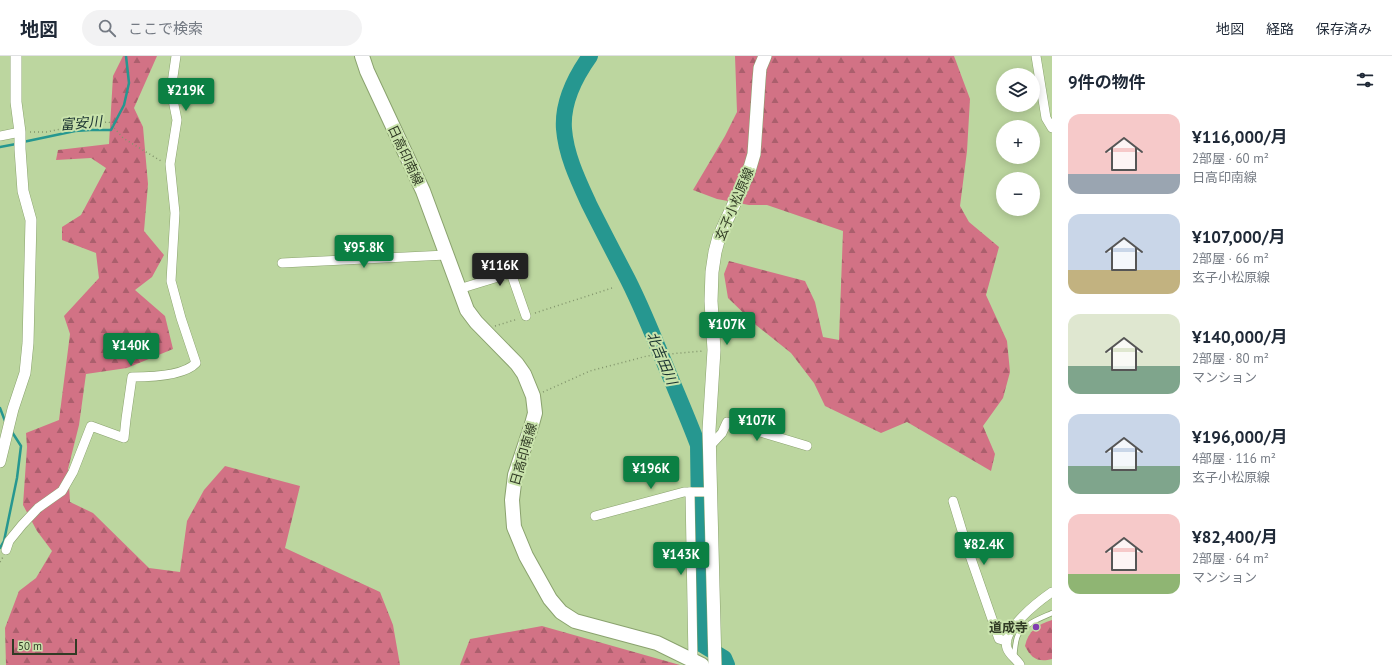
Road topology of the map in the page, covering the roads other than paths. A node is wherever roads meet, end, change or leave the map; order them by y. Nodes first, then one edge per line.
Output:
1 (16, 56) edge
2 (176, 56) edge
3 (362, 56) edge
4 (765, 56) edge
5 (1036, 56) edge
6 (1052, 128) edge
7 (20, 133) junction
8 (0, 136) edge
9 (446, 255) junction
10 (282, 262) dead end
11 (459, 289) junction
12 (526, 316) road end
13 (709, 446) junction
14 (807, 446) dead end
15 (0, 462) edge
16 (690, 492) junction
17 (710, 492) junction
18 (953, 501) dead end
19 (595, 516) dead end
20 (6, 550) dead end
21 (1052, 592) edge
22 (1052, 613) edge
23 (1006, 641) junction
24 (1017, 661) edge
25 (706, 663) edge

1 - 7 street
2 - 20 street
3 - 9 main road, 日高印南線
4 - 13 main road, 玄子小松原線
5 - 6 street
7 - 8 street
7 - 15 street
9 - 10 street
9 - 11 main road, 日高印南線
11 - 12 street
11 - 25 main road, 日高印南線
13 - 14 street
13 - 17 main road, 玄子小松原線
16 - 17 street
16 - 19 street
16 - 25 street
17 - 25 main road, 玄子小松原線
18 - 23 street
21 - 23 street
22 - 24 lane
23 - 24 street

